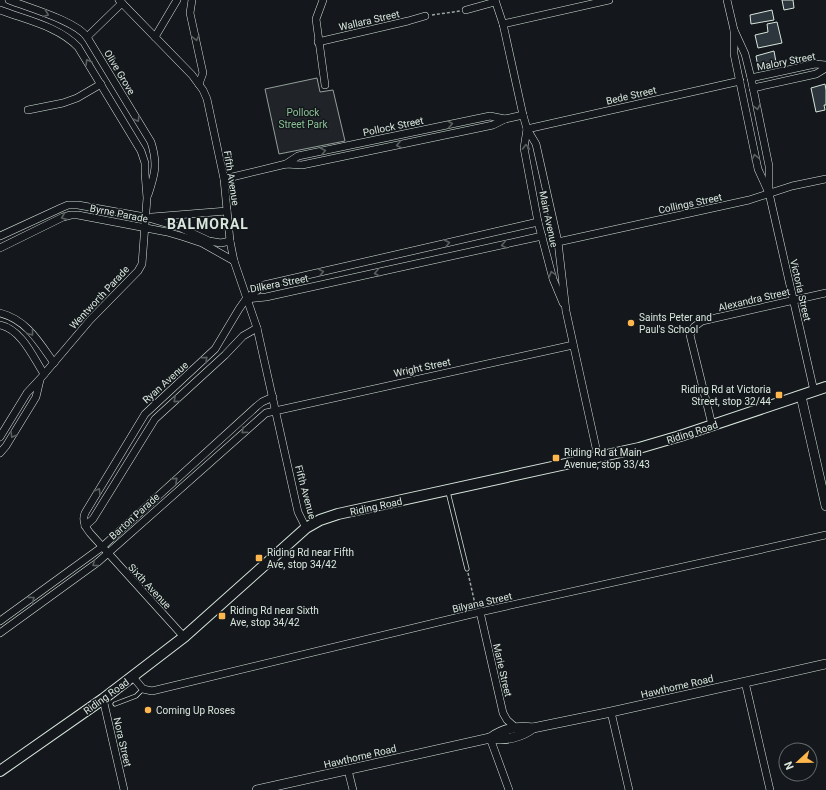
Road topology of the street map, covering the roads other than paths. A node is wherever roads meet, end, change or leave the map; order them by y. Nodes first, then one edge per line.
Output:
1 (9, 0) edge
2 (177, 0) edge
3 (192, 0) edge
4 (323, 0) edge
5 (609, 0) edge
6 (727, 0) edge
7 (495, 1) edge
8 (121, 2) edge
9 (0, 10) edge
10 (466, 10) road end
11 (425, 16) road end
12 (502, 24) junction
13 (734, 30) junction
14 (87, 37) junction
15 (156, 37) junction
16 (318, 42) junction
17 (826, 66) edge
18 (751, 78) junction
19 (740, 81) junction
20 (101, 84) junction
21 (199, 84) junction
22 (324, 85) dead end
23 (752, 88) junction
24 (28, 110) dead end
25 (523, 115) junction
26 (527, 129) junction
27 (224, 179) junction
28 (826, 179) edge
29 (769, 193) junction
30 (147, 198) junction
31 (227, 211) junction
32 (145, 217) junction
33 (538, 222) junction
34 (144, 228) junction
35 (0, 236) edge
36 (542, 236) junction
37 (230, 241) junction
38 (558, 242) junction
39 (0, 248) edge
40 (234, 262) junction
41 (826, 293) edge
42 (246, 299) junction
43 (793, 300) junction
44 (566, 311) junction
45 (0, 313) edge
46 (0, 325) edge
47 (257, 328) junction
48 (573, 345) junction
49 (54, 363) junction
50 (42, 377) junction
51 (826, 388) edge
52 (814, 392) junction
53 (801, 396) junction
54 (273, 397) junction
55 (276, 410) junction
56 (712, 425) junction
57 (0, 437) edge
58 (0, 453) edge
59 (598, 457) junction
60 (448, 491) junction
61 (826, 506) edge
62 (85, 526) junction
63 (306, 528) junction
64 (826, 535) edge
65 (102, 547) junction
66 (107, 554) junction
67 (467, 570) road end
68 (480, 612) junction
69 (0, 621) edge
70 (0, 633) edge
71 (184, 637) junction
72 (826, 664) edge
73 (133, 677) junction
74 (745, 682) junction
75 (143, 689) junction
76 (103, 699) junction
77 (115, 704) dead end
78 (611, 712) junction
79 (516, 728) junction
80 (533, 728) junction
81 (490, 738) junction
82 (0, 770) edge
83 (348, 770) junction
84 (124, 790) edge
85 (257, 790) edge
86 (353, 790) edge
87 (509, 790) edge
88 (629, 790) edge
89 (770, 790) edge

1 -> 14 street, Olive Grove
2 - 15 street
3 -> 21 street
4 - 16 street
5 - 12 street
6 - 13 street, Victoria Street
7 - 10 street
7 - 12 street, Main Avenue
8 - 14 street
8 - 15 street, Fifth Avenue
20 -> 9 street, Olive Grove
11 - 16 street, Wallara Street
12 - 25 street, Main Avenue
13 - 18 street, Victoria Street
13 - 19 street, Victoria Street
14 -> 30 street, Olive Grove
15 - 21 street, Fifth Avenue
16 - 22 street
17 - 18 street, Malory Street
17 - 23 street, Malory Street
18 - 23 street, Victoria Street
19 - 26 street, Bede Street
29 -> 19 street, Victoria Street
20 - 24 street
20 - 30 street, Olive Grove
21 - 27 street, Fifth Avenue
23 -> 29 street, Victoria Street
25 - 26 street, Main Avenue
25 - 27 street, Pollock Street
33 -> 26 street, Main Avenue
26 - 38 street, Main Avenue
27 - 31 street, Fifth Avenue
28 - 29 street, Collings Street
29 - 38 street, Collings Street
29 - 43 street, Victoria Street
30 - 32 street, Olive Grove
31 - 32 street, Byrne Parade
31 - 37 street, Fifth Avenue
32 - 34 street, Wentworth Parade
32 - 35 street, Byrne Parade
32 - 37 street, Byrne Parade
33 - 36 street, Main Avenue
42 -> 33 street, Dilkera Street
34 -> 39 street, Byrne Parade
34 - 40 street, Byrne Parade
34 - 49 street, Wentworth Parade
36 -> 42 street, Dilkera Street
44 -> 36 street, Main Avenue
37 - 40 street, Fifth Avenue
38 - 44 street, Main Avenue
40 - 42 street, Fifth Avenue
41 - 43 street, Alexandra Street
42 - 47 street, Fifth Avenue
62 -> 42 street, Ryan Avenue
43 - 52 street, Victoria Street
43 - 56 street, Alexandra Street
44 - 48 street, Main Avenue
45 -> 49 street
46 - 50 street
47 - 54 street, Fifth Avenue
47 -> 62 street, Ryan Avenue
48 - 55 street, Wright Street
48 - 59 street, Main Avenue
49 - 50 street, Wentworth Parade
50 - 57 street, Wentworth Parade
50 -> 58 street, Wentworth Parade
51 - 52 main road, Riding Road
52 - 53 main road, Riding Road
53 - 56 main road, Riding Road
53 - 61 street
54 - 55 street, Fifth Avenue
65 -> 54 street, Barton Parade
55 - 63 street, Fifth Avenue
55 -> 66 street, Barton Parade
56 - 59 main road, Riding Road
59 - 60 main road, Riding Road
60 - 63 main road, Riding Road
60 - 67 lane
62 - 65 street
63 - 71 main road, Riding Road
64 - 68 street, Bilyana Street
65 - 66 street, Sixth Avenue
69 -> 65 street, Barton Parade
66 -> 70 street, Barton Parade
66 - 71 street, Sixth Avenue
68 - 75 street, Bilyana Street
68 - 79 street, Marie Street
71 - 73 main road, Riding Road
72 - 74 street, Hawthorne Road
73 - 75 street
73 - 76 main road, Riding Road
74 - 78 street, Hawthorne Road
74 - 89 street
75 - 77 lane, Bilyana Street
76 - 82 main road, Riding Road
76 - 84 street, Nora Street
78 - 80 street, Hawthorne Road
78 - 88 street
79 - 80 street, Hawthorne Road
79 - 81 street, Hawthorne Road
80 - 81 street, Hawthorne Road
81 - 83 street, Hawthorne Road
81 - 87 street
83 - 85 street, Hawthorne Road
83 - 86 street

